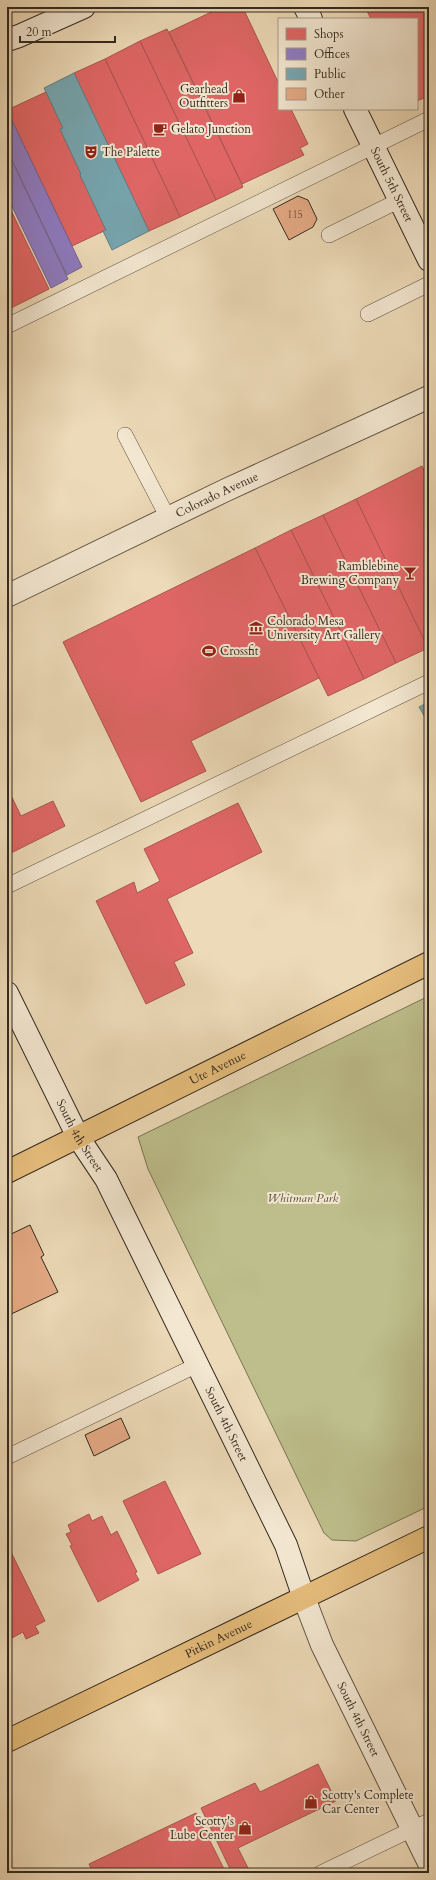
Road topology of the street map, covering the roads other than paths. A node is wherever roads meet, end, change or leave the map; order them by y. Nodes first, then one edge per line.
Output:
1 (84, 7) edge
2 (305, 7) edge
3 (310, 18) edge
4 (7, 40) edge
5 (356, 110) edge
6 (429, 119) edge
7 (374, 146) junction
8 (400, 200) junction
9 (329, 235) dead end
10 (429, 260) edge
11 (429, 284) edge
12 (368, 314) dead end
13 (7, 326) edge
14 (429, 397) edge
15 (125, 436) dead end
16 (168, 518) junction
17 (7, 596) edge
18 (429, 682) edge
19 (7, 886) edge
20 (429, 963) edge
21 (7, 993) edge
22 (78, 1137) junction
23 (7, 1172) edge
24 (197, 1365) junction
25 (7, 1457) edge
26 (429, 1537) edge
27 (304, 1598) junction
28 (7, 1741) edge
29 (421, 1825) edge
30 (429, 1863) edge
31 (321, 1873) edge

1 - 4 main road
2 - 3 main road
5 - 7 main road, South 5th Street
6 - 7 lane
7 - 8 main road, South 5th Street
7 - 13 lane
8 - 9 lane
8 - 10 main road, South 5th Street
11 - 12 lane
14 - 16 main road, Colorado Avenue
15 - 16 lane
16 - 17 main road, Colorado Avenue
18 - 19 lane
20 - 22 highway, Ute Avenue
21 - 22 main road, South 4th Street
22 - 23 highway, Ute Avenue
22 - 24 main road, South 4th Street
24 - 25 lane
24 - 27 main road, South 4th Street
26 - 27 highway, Pitkin Avenue
27 - 28 highway, Pitkin Avenue
27 - 29 main road, South 4th Street
29 - 30 main road, South 4th Street
29 - 31 lane

